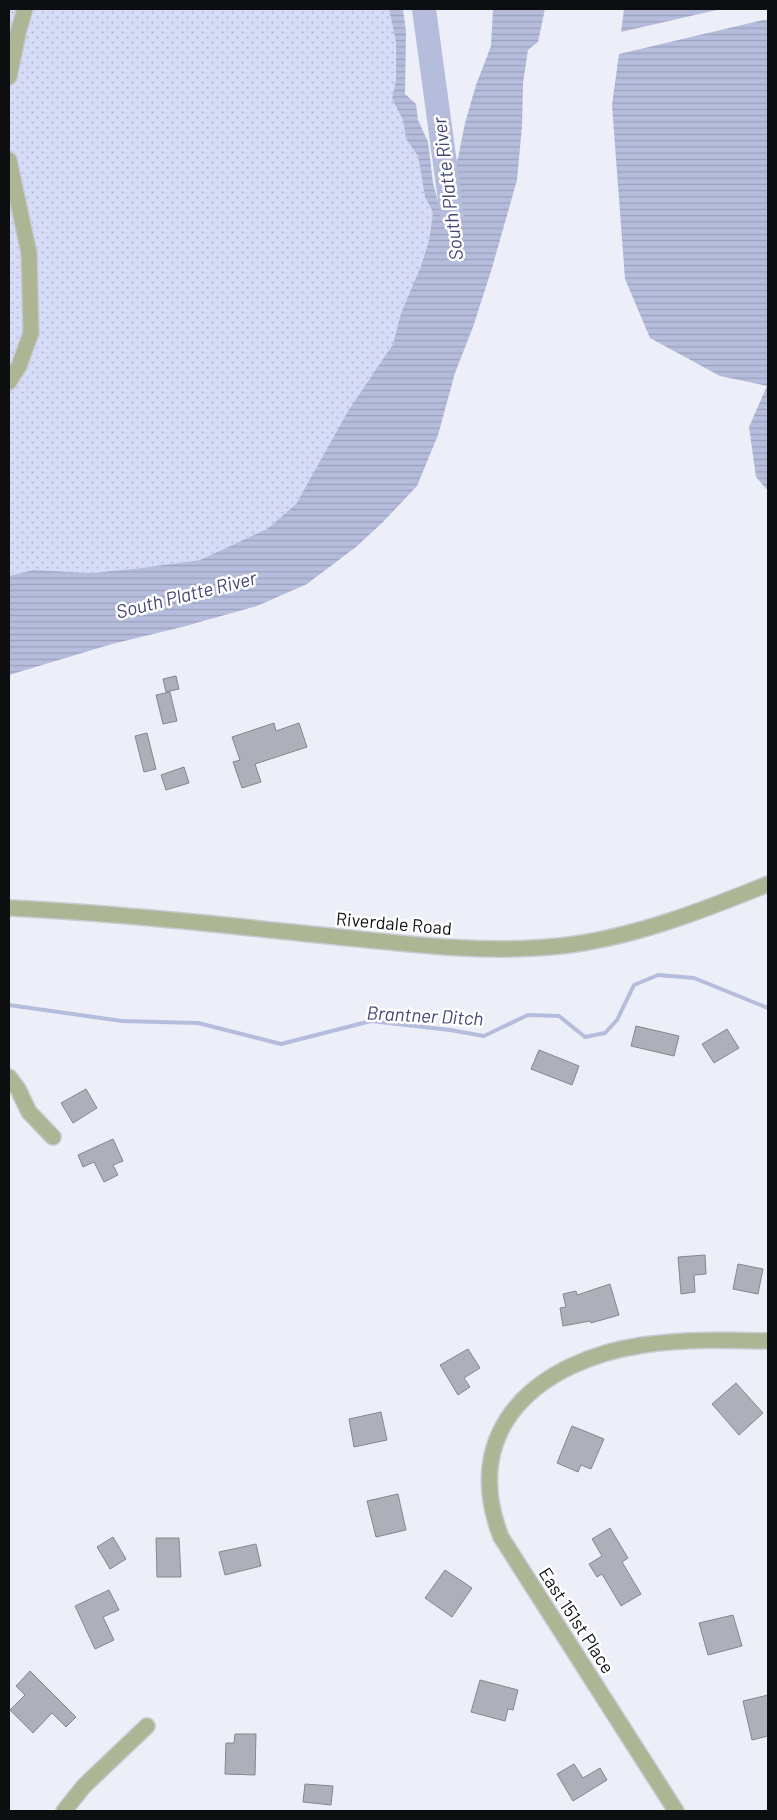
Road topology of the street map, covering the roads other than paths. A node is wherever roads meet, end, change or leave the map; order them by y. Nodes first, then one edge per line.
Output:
1 (25, 9) edge
2 (9, 77) edge
3 (9, 160) edge
4 (9, 382) edge
5 (768, 884) edge
6 (9, 908) edge
7 (9, 1077) edge
8 (53, 1138) dead end
9 (768, 1341) edge
10 (147, 1726) dead end
11 (64, 1811) edge
12 (676, 1811) edge

1 - 2 street
3 - 4 street
5 - 6 street, Riverdale Road
7 - 8 street
9 - 12 street, East 151st Place
10 - 11 street

